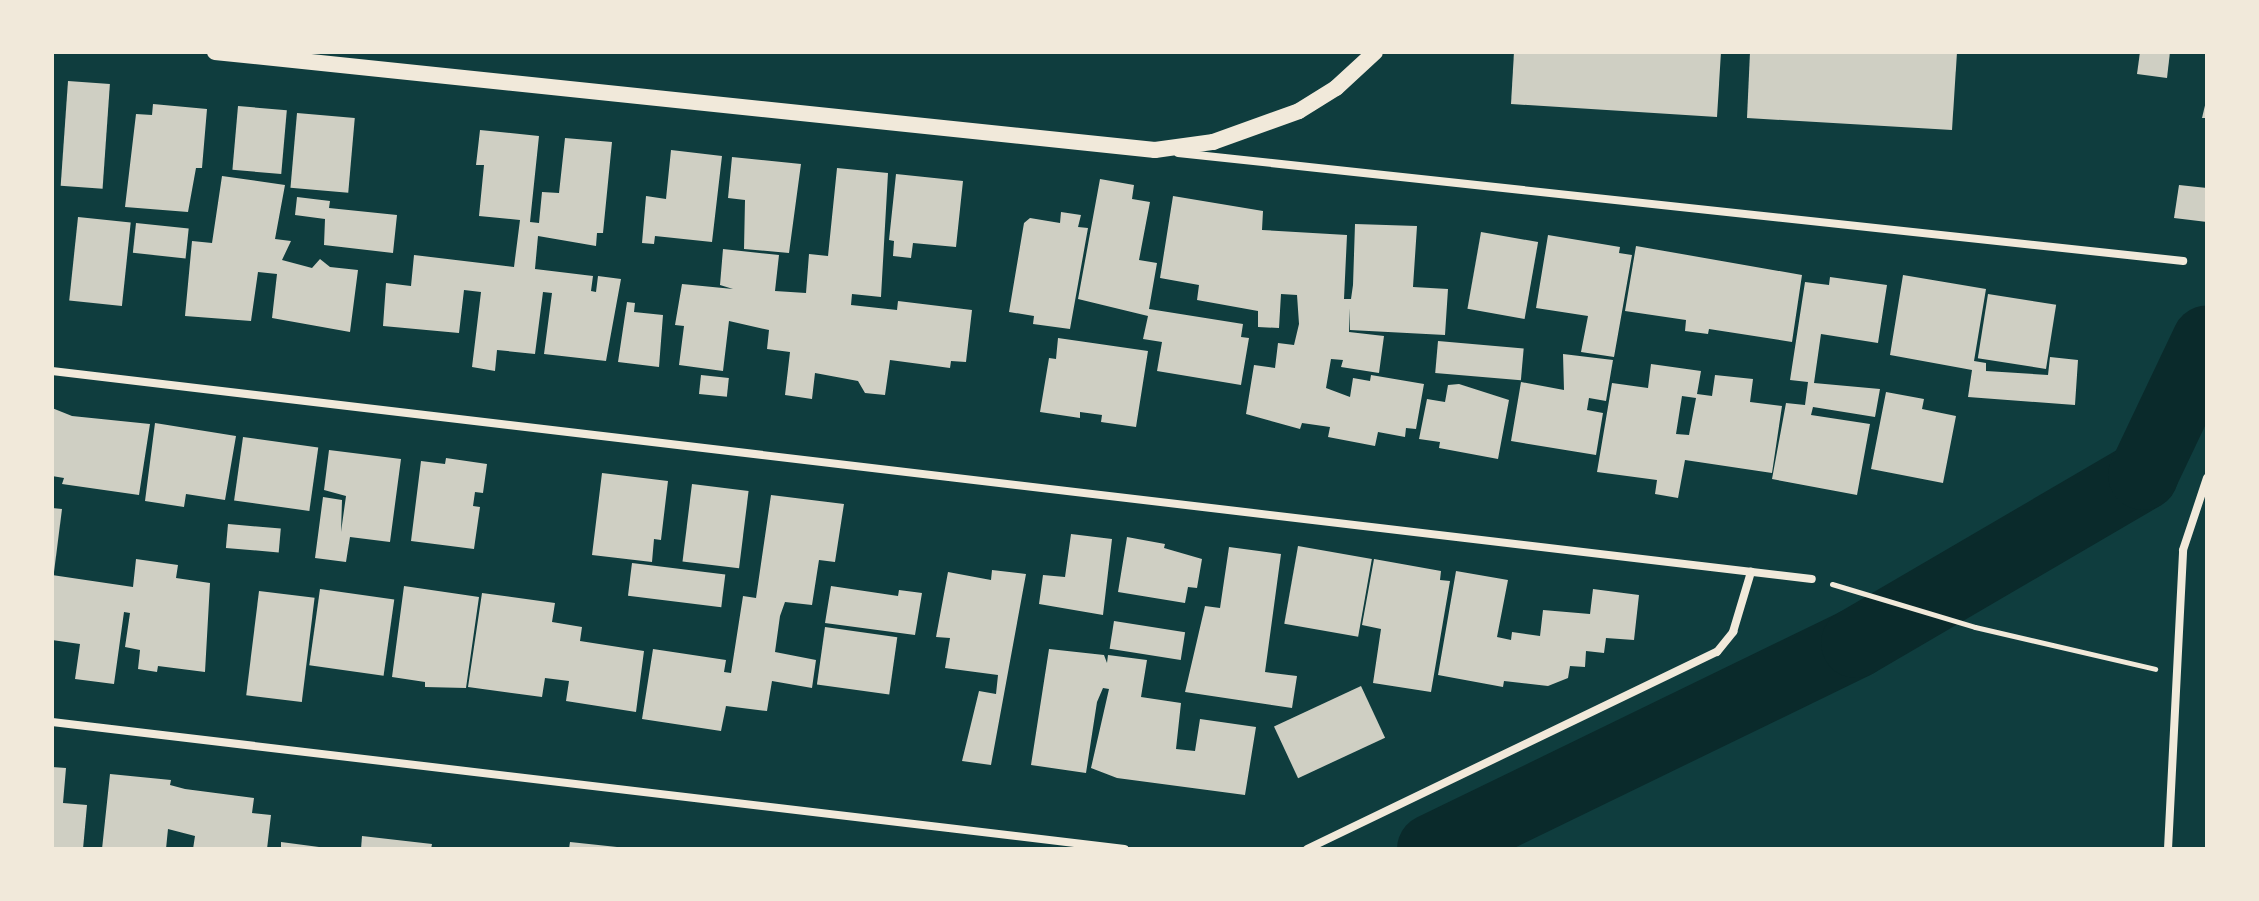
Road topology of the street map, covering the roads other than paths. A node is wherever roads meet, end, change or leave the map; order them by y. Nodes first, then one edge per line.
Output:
1 (215, 52) edge
2 (1375, 52) edge
3 (1155, 150) junction
4 (2183, 261) dead end
5 (52, 371) edge
6 (2207, 478) edge
7 (1751, 572) junction
8 (1812, 579) road end
9 (52, 722) edge
10 (1125, 849) edge
11 (1307, 849) edge
12 (2168, 849) edge

1 - 3 main road
2 - 3 main road
3 - 4 street
5 - 7 street
6 - 12 street
7 - 8 street
7 - 11 street
9 - 10 street

